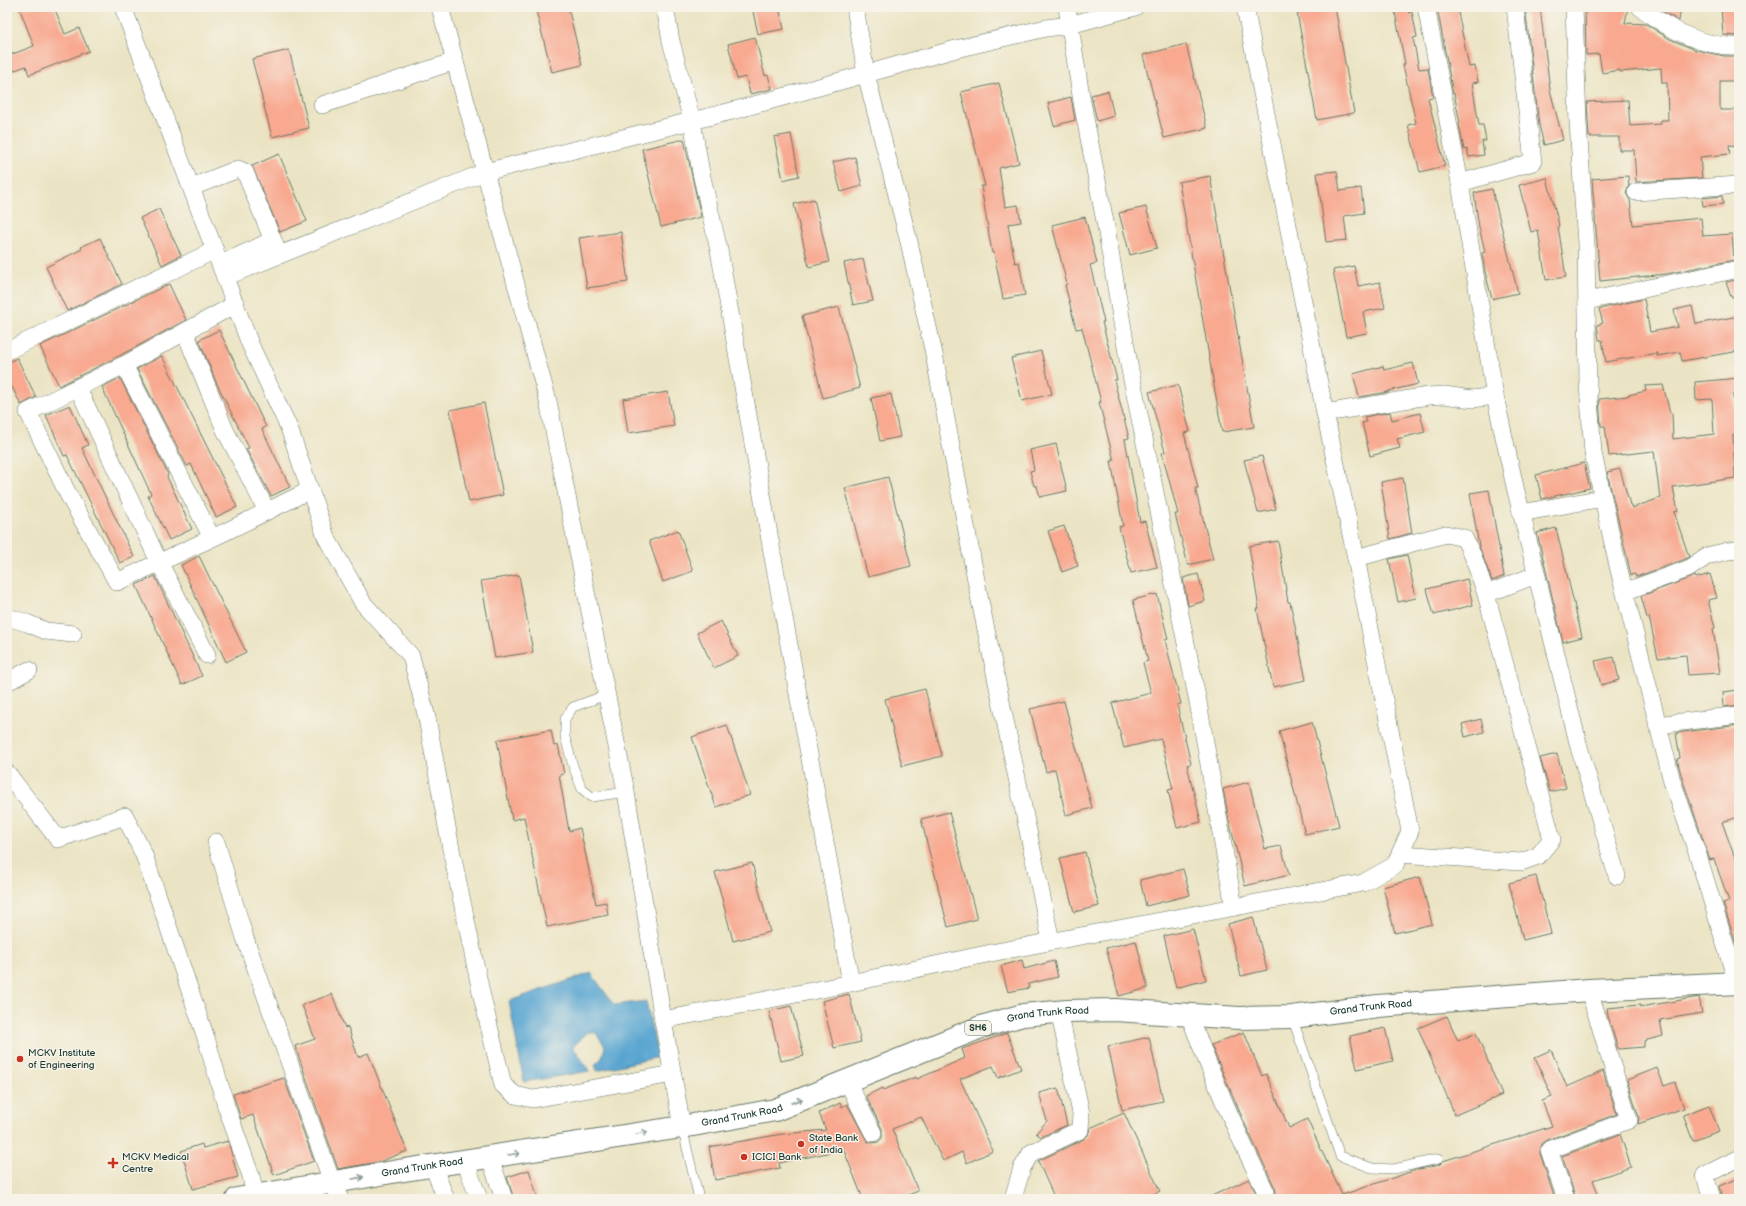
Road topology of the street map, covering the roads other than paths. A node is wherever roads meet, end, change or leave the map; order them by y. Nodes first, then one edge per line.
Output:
1 (123, 7) edge
2 (440, 7) edge
3 (665, 7) edge
4 (855, 7) edge
5 (1067, 7) edge
6 (1135, 7) edge
7 (1245, 7) edge
8 (1426, 7) edge
9 (1515, 7) edge
10 (1574, 7) edge
11 (1640, 7) edge
12 (1070, 25) junction
13 (1739, 46) edge
14 (455, 61) junction
15 (866, 74) junction
16 (322, 105) dead end
17 (692, 121) junction
18 (485, 172) junction
19 (1460, 182) junction
20 (1739, 185) edge
21 (192, 187) junction
22 (1636, 192) dead end
23 (276, 248) junction
24 (220, 264) junction
25 (1739, 269) edge
26 (1587, 301) junction
27 (236, 304) junction
28 (185, 332) junction
29 (7, 351) edge
30 (124, 365) junction
31 (78, 388) junction
32 (1495, 396) junction
33 (1325, 413) junction
34 (310, 490) junction
35 (1603, 498) junction
36 (267, 512) junction
37 (1521, 513) junction
38 (212, 538) junction
39 (1739, 550) edge
40 (1356, 558) junction
41 (159, 562) junction
42 (1536, 575) junction
43 (1626, 592) junction
44 (1486, 594) junction
45 (7, 617) edge
46 (73, 634) dead end
47 (207, 655) dead end
48 (29, 670) dead end
49 (7, 682) edge
50 (606, 695) junction
51 (1739, 715) edge
52 (1657, 725) junction
53 (7, 773) edge
54 (626, 792) junction
55 (216, 842) dead end
56 (1400, 854) junction
57 (1616, 876) dead end
58 (1234, 907) junction
59 (1050, 941) junction
60 (851, 983) junction
61 (1738, 983) edge
62 (1589, 990) junction
63 (1059, 1011) junction
64 (1189, 1015) junction
65 (1292, 1017) junction
66 (663, 1020) junction
67 (673, 1074) junction
68 (847, 1081) junction
69 (682, 1127) junction
70 (873, 1133) dead end
71 (490, 1158) junction
72 (1739, 1158) edge
73 (1438, 1159) dead end
74 (465, 1161) junction
75 (433, 1166) junction
76 (336, 1191) edge
77 (1266, 1192) dead end
78 (246, 1197) edge
79 (446, 1199) edge
80 (479, 1199) edge
81 (504, 1199) edge
82 (699, 1199) edge
83 (1015, 1199) edge
84 (1566, 1199) edge
85 (1712, 1199) edge

1 - 21 street
2 - 14 street
3 - 17 street
4 - 15 street
5 - 12 street
6 - 12 street
7 - 33 street
8 - 19 street
9 - 19 street
10 - 26 street
11 - 13 street
12 - 15 street
12 - 58 street
14 - 16 street
14 - 18 street
15 - 17 street
15 - 59 street
17 - 18 street
17 - 60 street
18 - 23 street
18 - 50 street
19 - 32 street
20 - 22 street
21 - 23 street
21 - 24 street
23 - 24 street
24 - 27 street
24 - 29 street
25 - 26 street
26 - 35 street
27 - 28 street
27 - 34 street
28 - 30 street
28 - 36 street
30 - 31 street
30 - 38 street
31 - 41 street
31 - 41 street
32 - 33 street
32 - 37 street
33 - 40 street
34 - 36 street
34 - 67 street
35 - 37 street
35 - 43 street
36 - 38 street
37 - 42 street
38 - 41 street
39 - 43 street
40 - 44 street
40 - 56 street
41 - 47 street
42 - 44 street
42 - 57 street
43 - 52 street
44 - 56 street
45 - 46 street
48 - 49 street
50 - 54 street
50 - 54 lane
51 - 52 street
52 - 61 street
53 - 78 street
54 - 66 street
55 - 76 street
56 - 58 street
58 - 59 street
59 - 60 street
60 - 66 street
61 - 62 main road, Grand Trunk Road / SH6
62 - 65 main road, Grand Trunk Road / SH6
62 - 84 street
63 - 64 main road, Grand Trunk Road / SH6
63 - 68 main road, Grand Trunk Road / SH6
63 - 83 street
64 - 65 main road, Grand Trunk Road / SH6
64 - 77 street
65 - 73 lane
66 - 67 street
67 - 69 street
69 -> 68 main road, Grand Trunk Road / SH6
68 - 70 street
71 -> 69 main road, Grand Trunk Road / SH6
69 - 82 lane
71 - 74 main road, Grand Trunk Road / SH6
71 - 81 street
72 - 85 street
74 - 75 main road, Grand Trunk Road / SH6
74 - 80 street
76 -> 75 main road, Grand Trunk Road / SH6
75 - 79 street
76 - 78 main road, Grand Trunk Road / SH6

